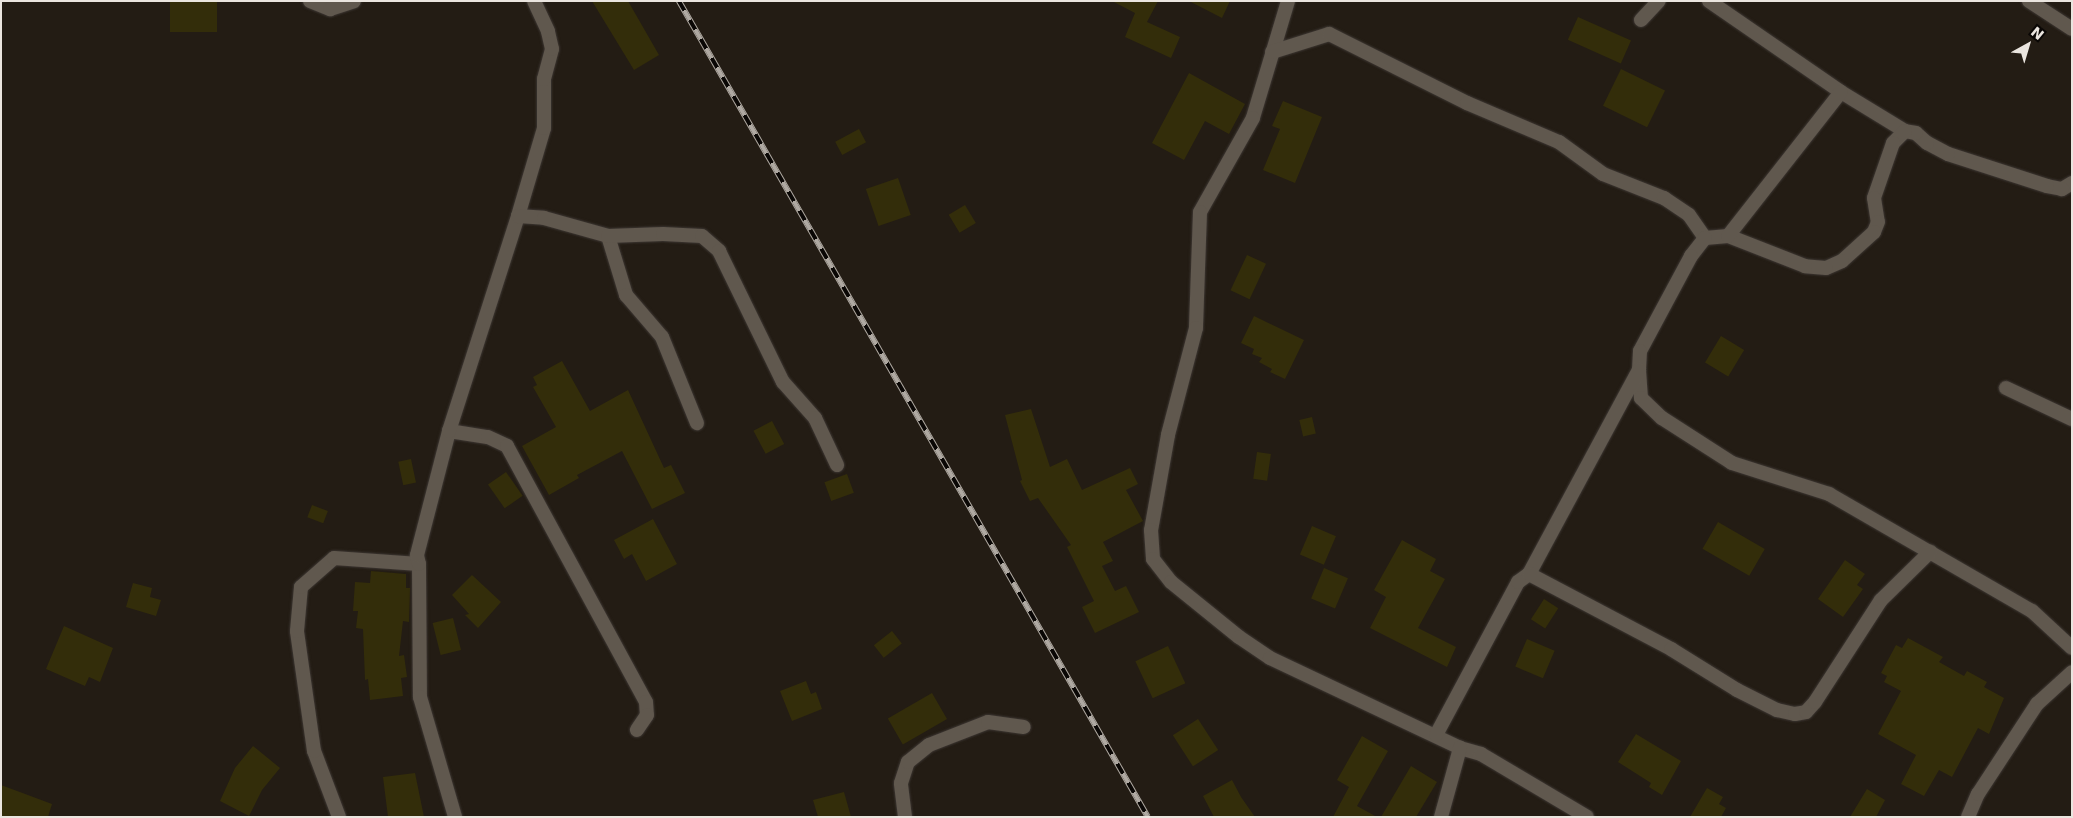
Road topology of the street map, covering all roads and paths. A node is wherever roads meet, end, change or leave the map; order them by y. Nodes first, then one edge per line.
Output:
1 (310, 1) edge
2 (354, 1) edge
3 (534, 1) edge
4 (1288, 1) edge
5 (1659, 1) edge
6 (1709, 1) edge
7 (2029, 1) edge
8 (1641, 20) dead end
9 (2071, 28) edge
10 (1272, 52) junction
11 (1841, 92) junction
12 (1905, 131) junction
13 (2072, 183) edge
14 (518, 216) junction
15 (608, 236) junction
16 (1728, 236) junction
17 (1705, 238) junction
18 (1638, 370) junction
19 (2006, 388) dead end
20 (2072, 420) edge
21 (697, 423) dead end
22 (449, 431) junction
23 (837, 465) dead end
24 (1930, 552) junction
25 (419, 564) junction
26 (1529, 574) junction
27 (2072, 648) edge
28 (2072, 672) edge
29 (1024, 727) dead end
30 (637, 730) dead end
31 (1436, 735) junction
32 (1460, 748) junction
33 (339, 817) edge
34 (455, 817) edge
35 (905, 817) edge
36 (1441, 817) edge
37 (1587, 817) edge
38 (1968, 817) edge

1 - 2 street
3 - 14 street
4 - 10 street
5 - 8 street
6 - 11 street
7 - 9 street
10 - 17 street
10 - 31 street
11 - 12 street
11 - 16 street
12 - 13 street
12 - 16 street
14 - 15 street
14 - 22 street
15 - 21 street
15 - 23 street
16 - 17 street
17 - 18 street
18 - 24 street
18 - 26 street
19 - 20 street
22 - 25 street
22 - 30 street
24 - 26 street
24 - 27 street
25 - 33 street
25 - 34 street
26 - 31 street
28 - 38 street
29 - 35 street
31 - 32 street
32 - 36 street
32 - 37 street

